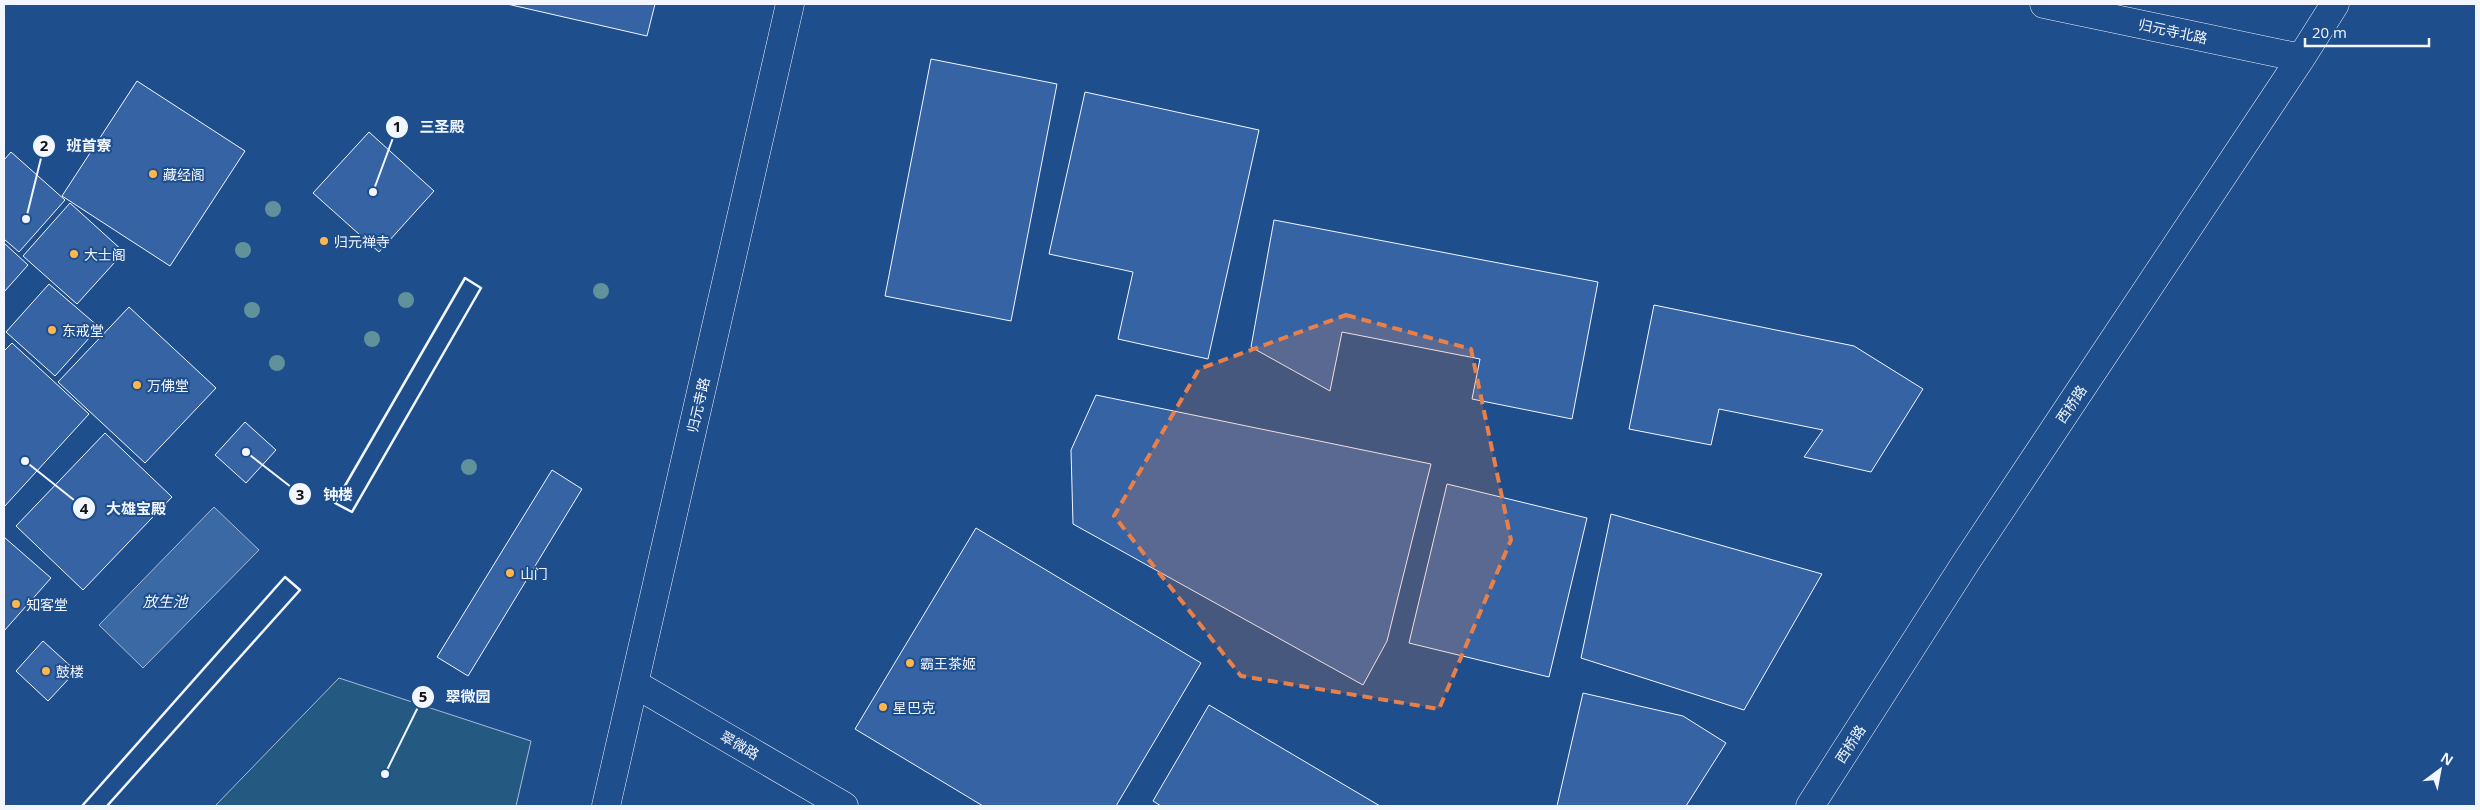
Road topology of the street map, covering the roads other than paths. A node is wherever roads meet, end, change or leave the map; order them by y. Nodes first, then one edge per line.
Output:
1 (790, 4) edge
2 (2044, 4) edge
3 (2335, 4) edge
4 (2301, 58) junction
5 (635, 684) junction
6 (606, 806) edge
7 (844, 806) edge
8 (1810, 806) edge

1 - 5 street, 归元寺路
2 - 4 street, 归元寺北路
3 - 4 street, 西桥路
4 - 8 street, 西桥路
5 - 6 street, 归元寺路
5 - 7 street, 翠微路

